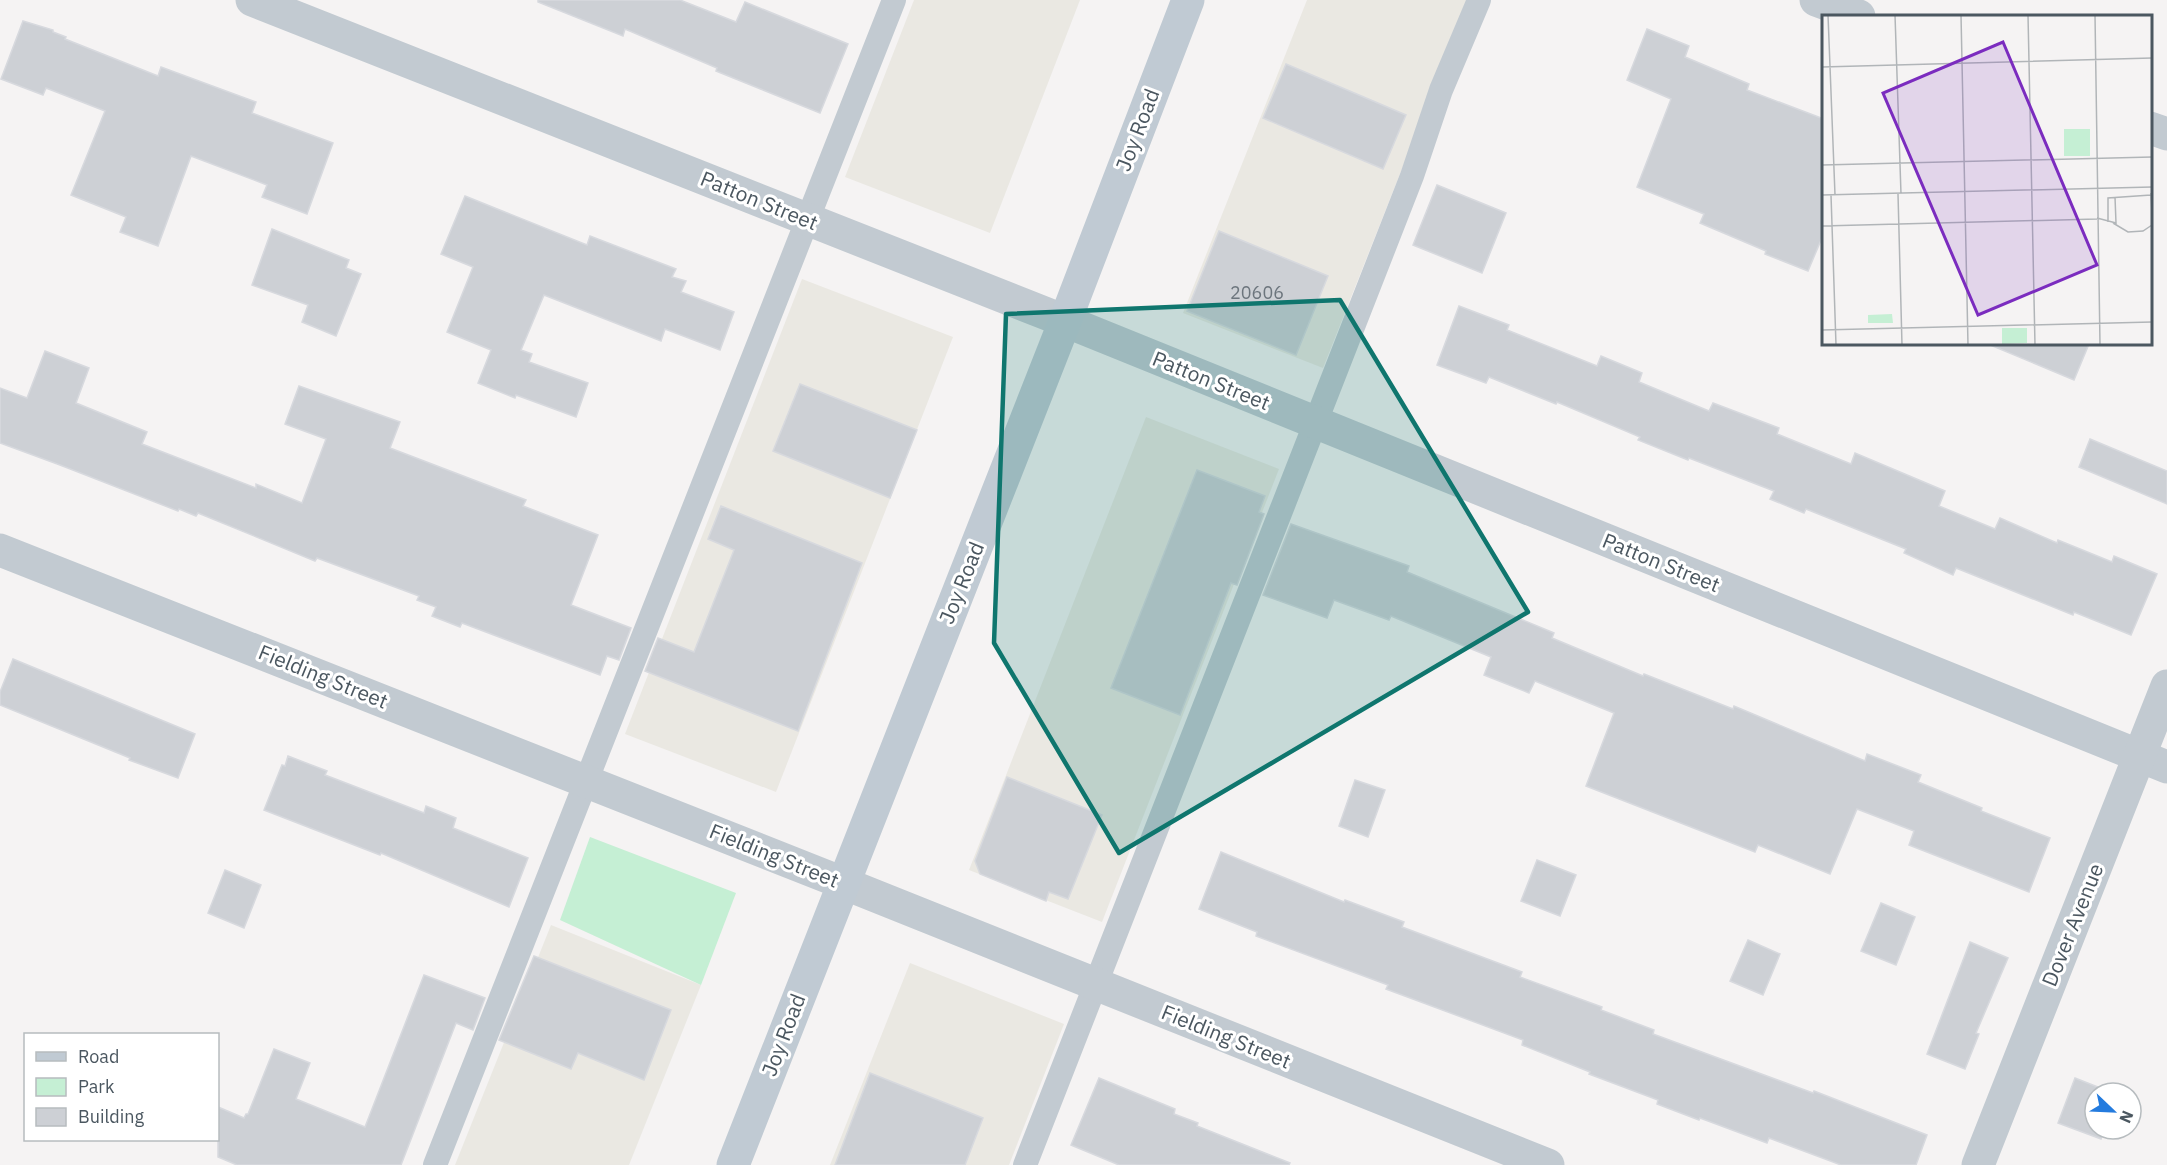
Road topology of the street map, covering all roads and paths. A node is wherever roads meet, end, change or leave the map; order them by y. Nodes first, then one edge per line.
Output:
1 (252, 0) edge
2 (894, 0) edge
3 (1188, 0) edge
4 (1479, 0) edge
5 (1816, 0) edge
6 (1856, 15) edge
7 (2152, 128) edge
8 (2167, 134) edge
9 (807, 219) junction
10 (1065, 321) junction
11 (1316, 423) junction
12 (0, 550) edge
13 (2167, 686) edge
14 (2153, 761) edge
15 (586, 782) junction
16 (843, 883) junction
17 (1096, 985) junction
18 (435, 1165) edge
19 (733, 1165) edge
20 (1025, 1165) edge
21 (1548, 1165) edge
22 (1978, 1165) edge

1 - 9 street, Patton Street
2 - 9 lane
3 - 10 main road, Joy Road
4 - 11 lane
5 - 6 street
7 - 8 street
9 - 10 street, Patton Street
9 - 15 lane
10 - 11 street, Patton Street
10 - 16 main road, Joy Road
11 - 14 street, Patton Street
11 - 17 lane
12 - 15 street, Fielding Street
13 - 14 street, Dover Avenue
14 - 22 street, Dover Avenue
15 - 16 street, Fielding Street
15 - 18 lane
16 - 17 street, Fielding Street
16 - 19 main road, Joy Road
17 - 20 lane
17 - 21 street, Fielding Street

